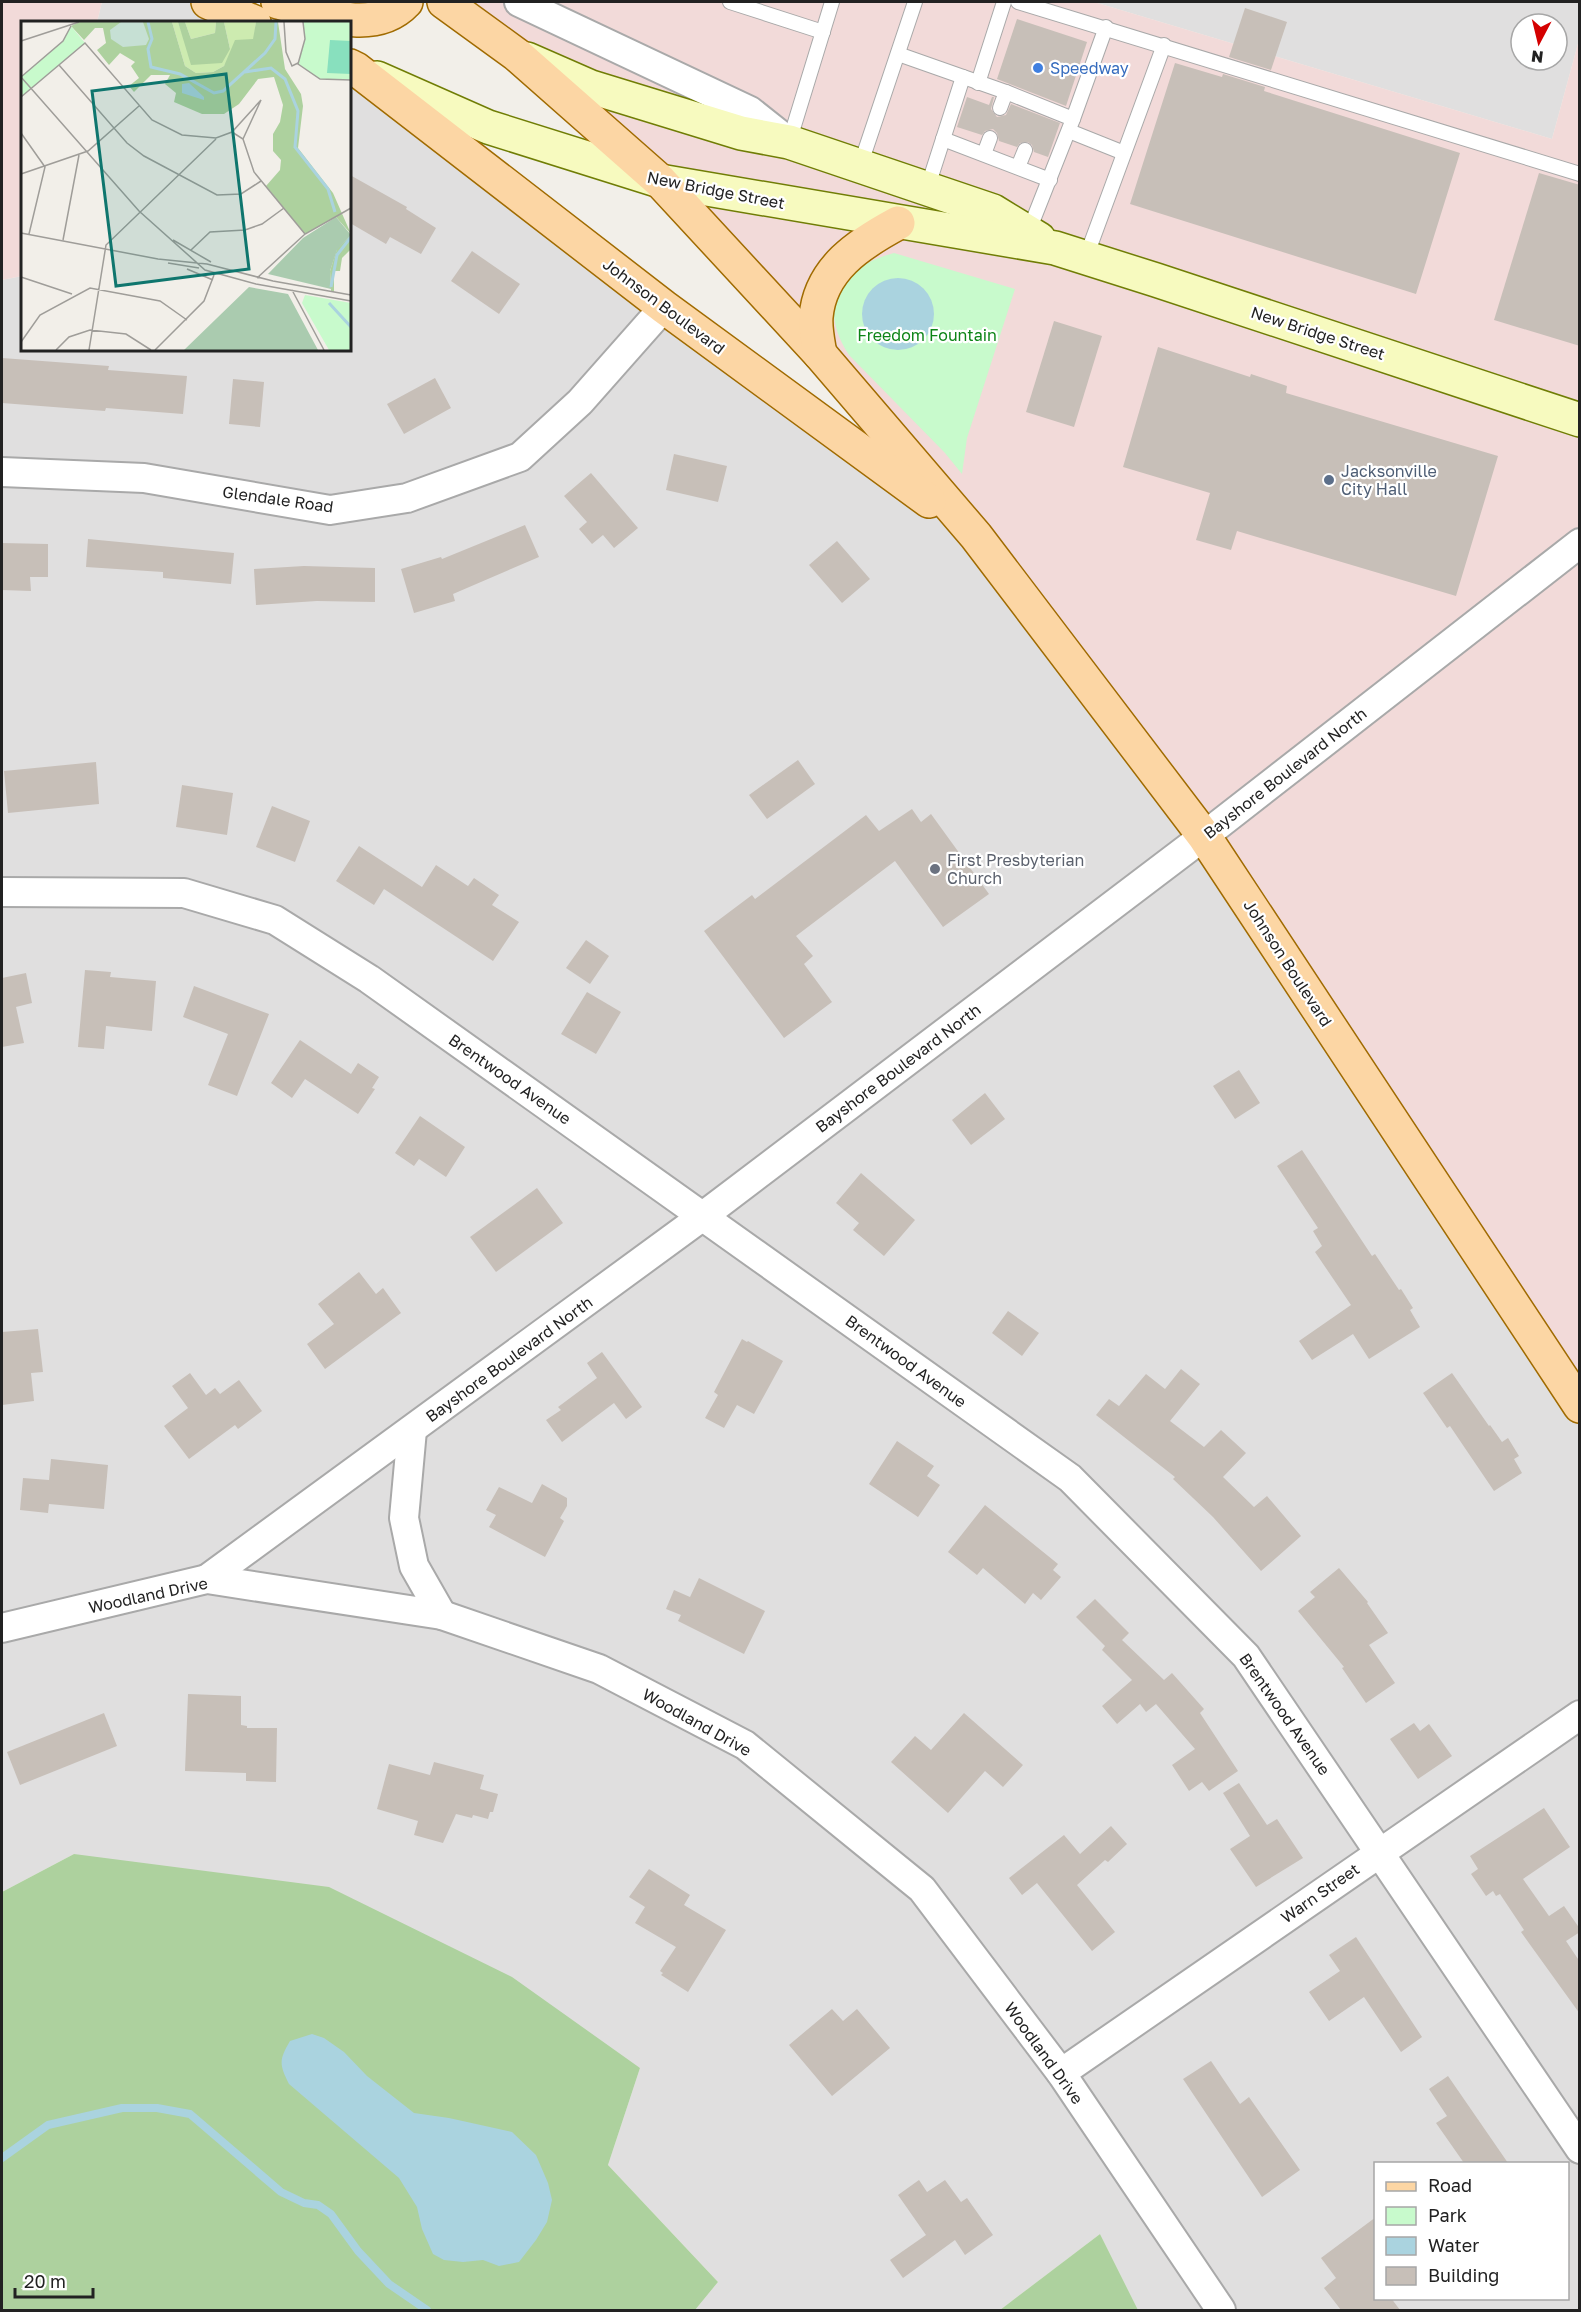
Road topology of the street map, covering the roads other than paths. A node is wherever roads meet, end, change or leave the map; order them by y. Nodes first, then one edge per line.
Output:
1 (208, 2) edge
2 (278, 2) edge
3 (406, 2) edge
4 (444, 2) edge
5 (519, 2) edge
6 (730, 2) edge
7 (832, 2) edge
8 (915, 2) edge
9 (1004, 2) edge
10 (1018, 2) edge
11 (252, 21) edge
12 (1106, 27) junction
13 (823, 32) junction
14 (1164, 45) junction
15 (898, 54) junction
16 (517, 55) junction
17 (353, 67) edge
18 (963, 77) junction
19 (978, 83) junction
20 (1006, 92) junction
21 (1041, 107) junction
22 (1000, 108) dead end
23 (1036, 120) dead end
24 (1071, 125) junction
25 (990, 138) dead end
26 (943, 139) junction
27 (789, 142) junction
28 (1025, 150) dead end
29 (1124, 153) junction
30 (984, 154) junction
31 (860, 166) junction
32 (1018, 167) junction
33 (1580, 174) edge
34 (1050, 180) junction
35 (660, 181) junction
36 (927, 189) junction
37 (898, 223) junction
38 (1042, 241) junction
39 (1086, 258) junction
40 (664, 307) junction
41 (820, 354) junction
42 (1580, 420) edge
43 (2, 472) edge
44 (976, 536) junction
45 (1580, 543) edge
46 (1204, 836) junction
47 (2, 892) edge
48 (703, 1216) junction
49 (1580, 1406) edge
50 (412, 1430) junction
51 (207, 1579) junction
52 (442, 1615) junction
53 (2, 1627) edge
54 (1580, 1715) edge
55 (1379, 1852) junction
56 (1060, 2073) junction
57 (1580, 2149) edge
58 (1221, 2310) edge

1 - 11 main road
2 - 3 main road
4 - 16 main road, Johnson Boulevard
5 - 27 street, New Bridge Street
6 - 13 lane
7 - 13 lane
8 - 15 lane
9 - 19 lane
10 - 12 lane
12 - 14 lane
12 - 24 lane
13 - 27 lane
14 - 29 lane
14 - 33 lane
15 - 18 lane
15 - 31 lane
16 - 27 main road, New Bridge Street
16 - 35 main road, Johnson Boulevard
17 - 35 main road, New Bridge Street
17 - 40 main road, Johnson Boulevard
18 - 19 lane
18 - 26 lane
19 - 20 lane
20 - 21 lane
20 - 22 lane
21 - 23 lane
21 - 24 lane
24 - 29 lane
24 - 34 lane
25 - 30 lane
26 - 30 lane
26 - 36 lane
27 - 31 main road, New Bridge Street
28 - 32 lane
29 - 39 lane
30 - 32 lane
31 - 36 main road, New Bridge Street
32 - 34 lane
34 - 38 lane
35 - 37 main road, New Bridge Street
35 - 41 main road, Johnson Boulevard
36 - 38 main road, New Bridge Street
37 - 38 main road, New Bridge Street
37 - 41 main road
38 - 39 main road, New Bridge Street
39 - 42 main road, New Bridge Street
40 - 43 street, Glendale Road
40 - 44 main road, Johnson Boulevard
41 - 44 main road, Johnson Boulevard
44 - 46 main road, Johnson Boulevard
45 - 46 street, Bayshore Boulevard North
46 - 48 street, Bayshore Boulevard North
46 - 49 main road, Johnson Boulevard
47 - 48 street, Brentwood Avenue
48 - 50 street, Bayshore Boulevard North
48 - 55 street, Brentwood Avenue
50 - 51 street, Bayshore Boulevard North
50 - 52 street
51 - 52 street, Woodland Drive
51 - 53 street, Woodland Drive
52 - 56 street, Woodland Drive
54 - 55 street, Warn Street
55 - 56 street, Warn Street
55 - 57 street, Brentwood Avenue
56 - 58 street, Woodland Drive

